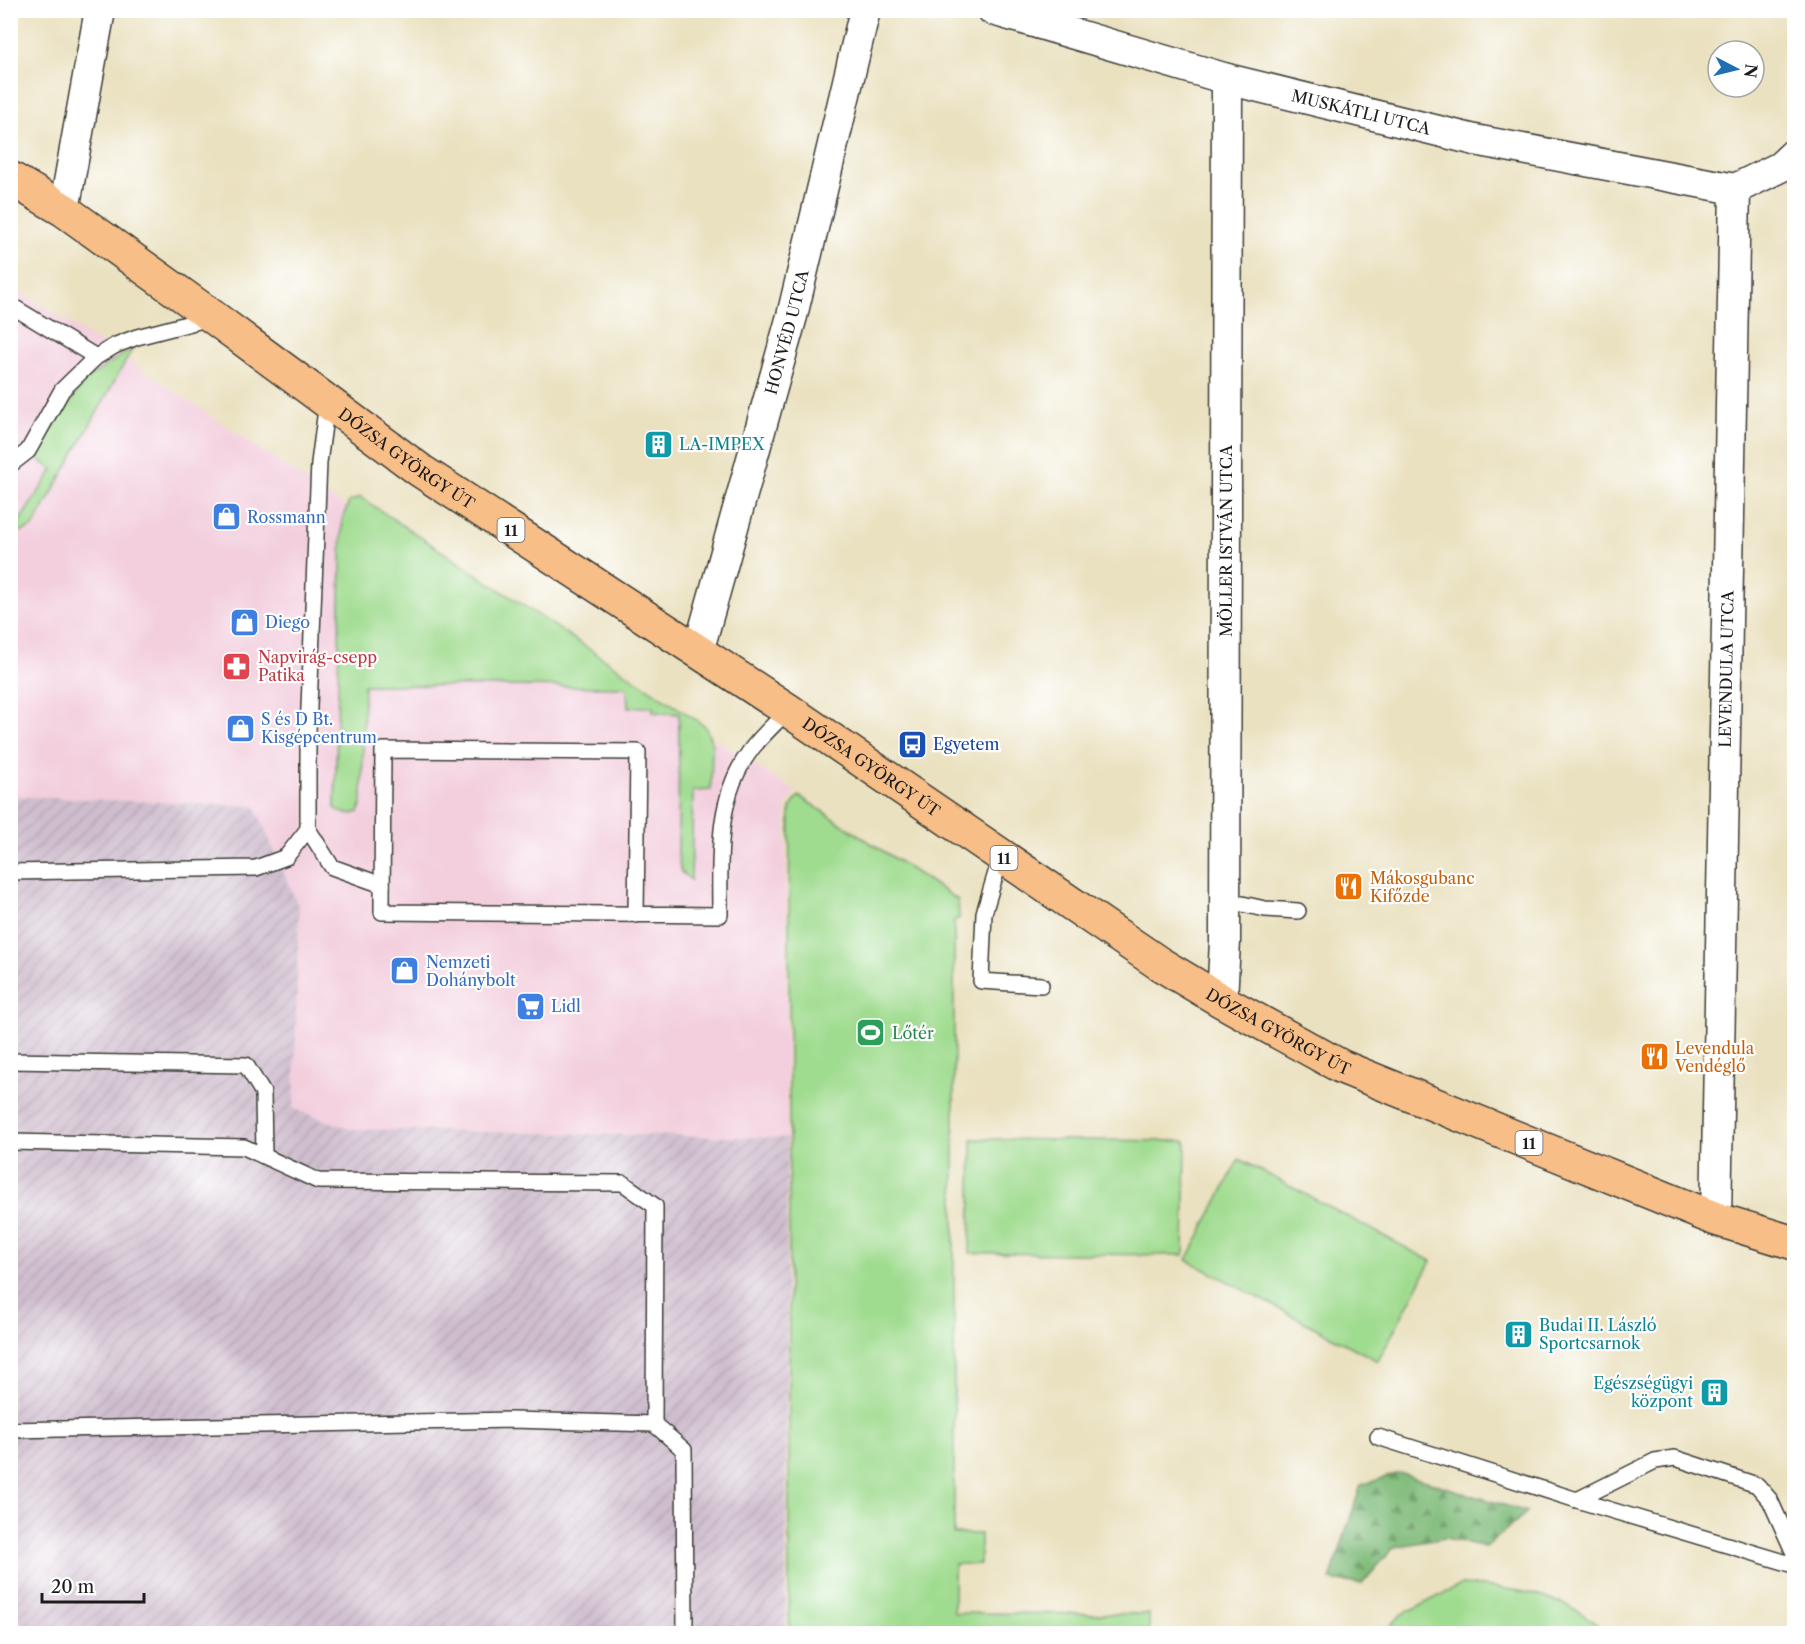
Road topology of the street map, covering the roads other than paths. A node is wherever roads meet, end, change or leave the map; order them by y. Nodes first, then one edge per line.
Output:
1 (100, 10) edge
2 (865, 10) edge
3 (993, 10) edge
4 (1227, 79) junction
5 (1794, 154) edge
6 (10, 178) edge
7 (1735, 189) junction
8 (64, 210) junction
9 (10, 305) edge
10 (213, 317) junction
11 (96, 357) junction
12 (327, 402) junction
13 (10, 465) edge
14 (698, 652) junction
15 (788, 710) junction
16 (308, 829) junction
17 (1001, 856) junction
18 (10, 872) edge
19 (382, 885) junction
20 (1224, 900) junction
21 (1298, 911) dead end
22 (636, 915) junction
23 (1041, 985) dead end
24 (1222, 1001) junction
25 (10, 1061) edge
26 (10, 1142) edge
27 (264, 1156) junction
28 (1716, 1219) junction
29 (1794, 1244) edge
30 (654, 1424) junction
31 (10, 1431) edge
32 (1378, 1437) dead end
33 (1576, 1500) junction
34 (1794, 1553) edge
35 (1794, 1565) edge
36 (685, 1634) edge

1 - 8 street
2 - 14 street, HONVÉD UTCA
3 - 4 street, MUSKÁTLI UTCA
4 - 7 street, MUSKÁTLI UTCA
4 - 20 street, MÖLLER ISTVÁN UTCA
5 - 7 street
6 - 8 main road, DÓZSA GYÖRGY ÚT / 11
7 - 28 street, LEVENDULA UTCA
8 - 10 main road, DÓZSA GYÖRGY ÚT / 11
9 - 11 lane
10 - 11 lane
10 - 12 main road, DÓZSA GYÖRGY ÚT / 11
11 - 13 lane
12 - 14 main road, DÓZSA GYÖRGY ÚT / 11
12 - 16 lane
14 - 15 main road, DÓZSA GYÖRGY ÚT / 11
15 - 17 main road, DÓZSA GYÖRGY ÚT / 11
15 - 22 lane
16 - 18 lane
16 - 19 lane
17 - 23 lane
17 - 24 main road, DÓZSA GYÖRGY ÚT / 11
19 - 22 lane
19 - 22 lane
20 - 21 lane
20 - 24 street, MÖLLER ISTVÁN UTCA
24 - 28 main road, DÓZSA GYÖRGY ÚT / 11
25 - 27 lane
26 - 27 lane
27 - 30 lane
28 - 29 main road, DÓZSA GYÖRGY ÚT / 11
30 - 31 lane
30 - 36 lane
32 - 33 lane
33 - 34 lane
33 - 35 lane

